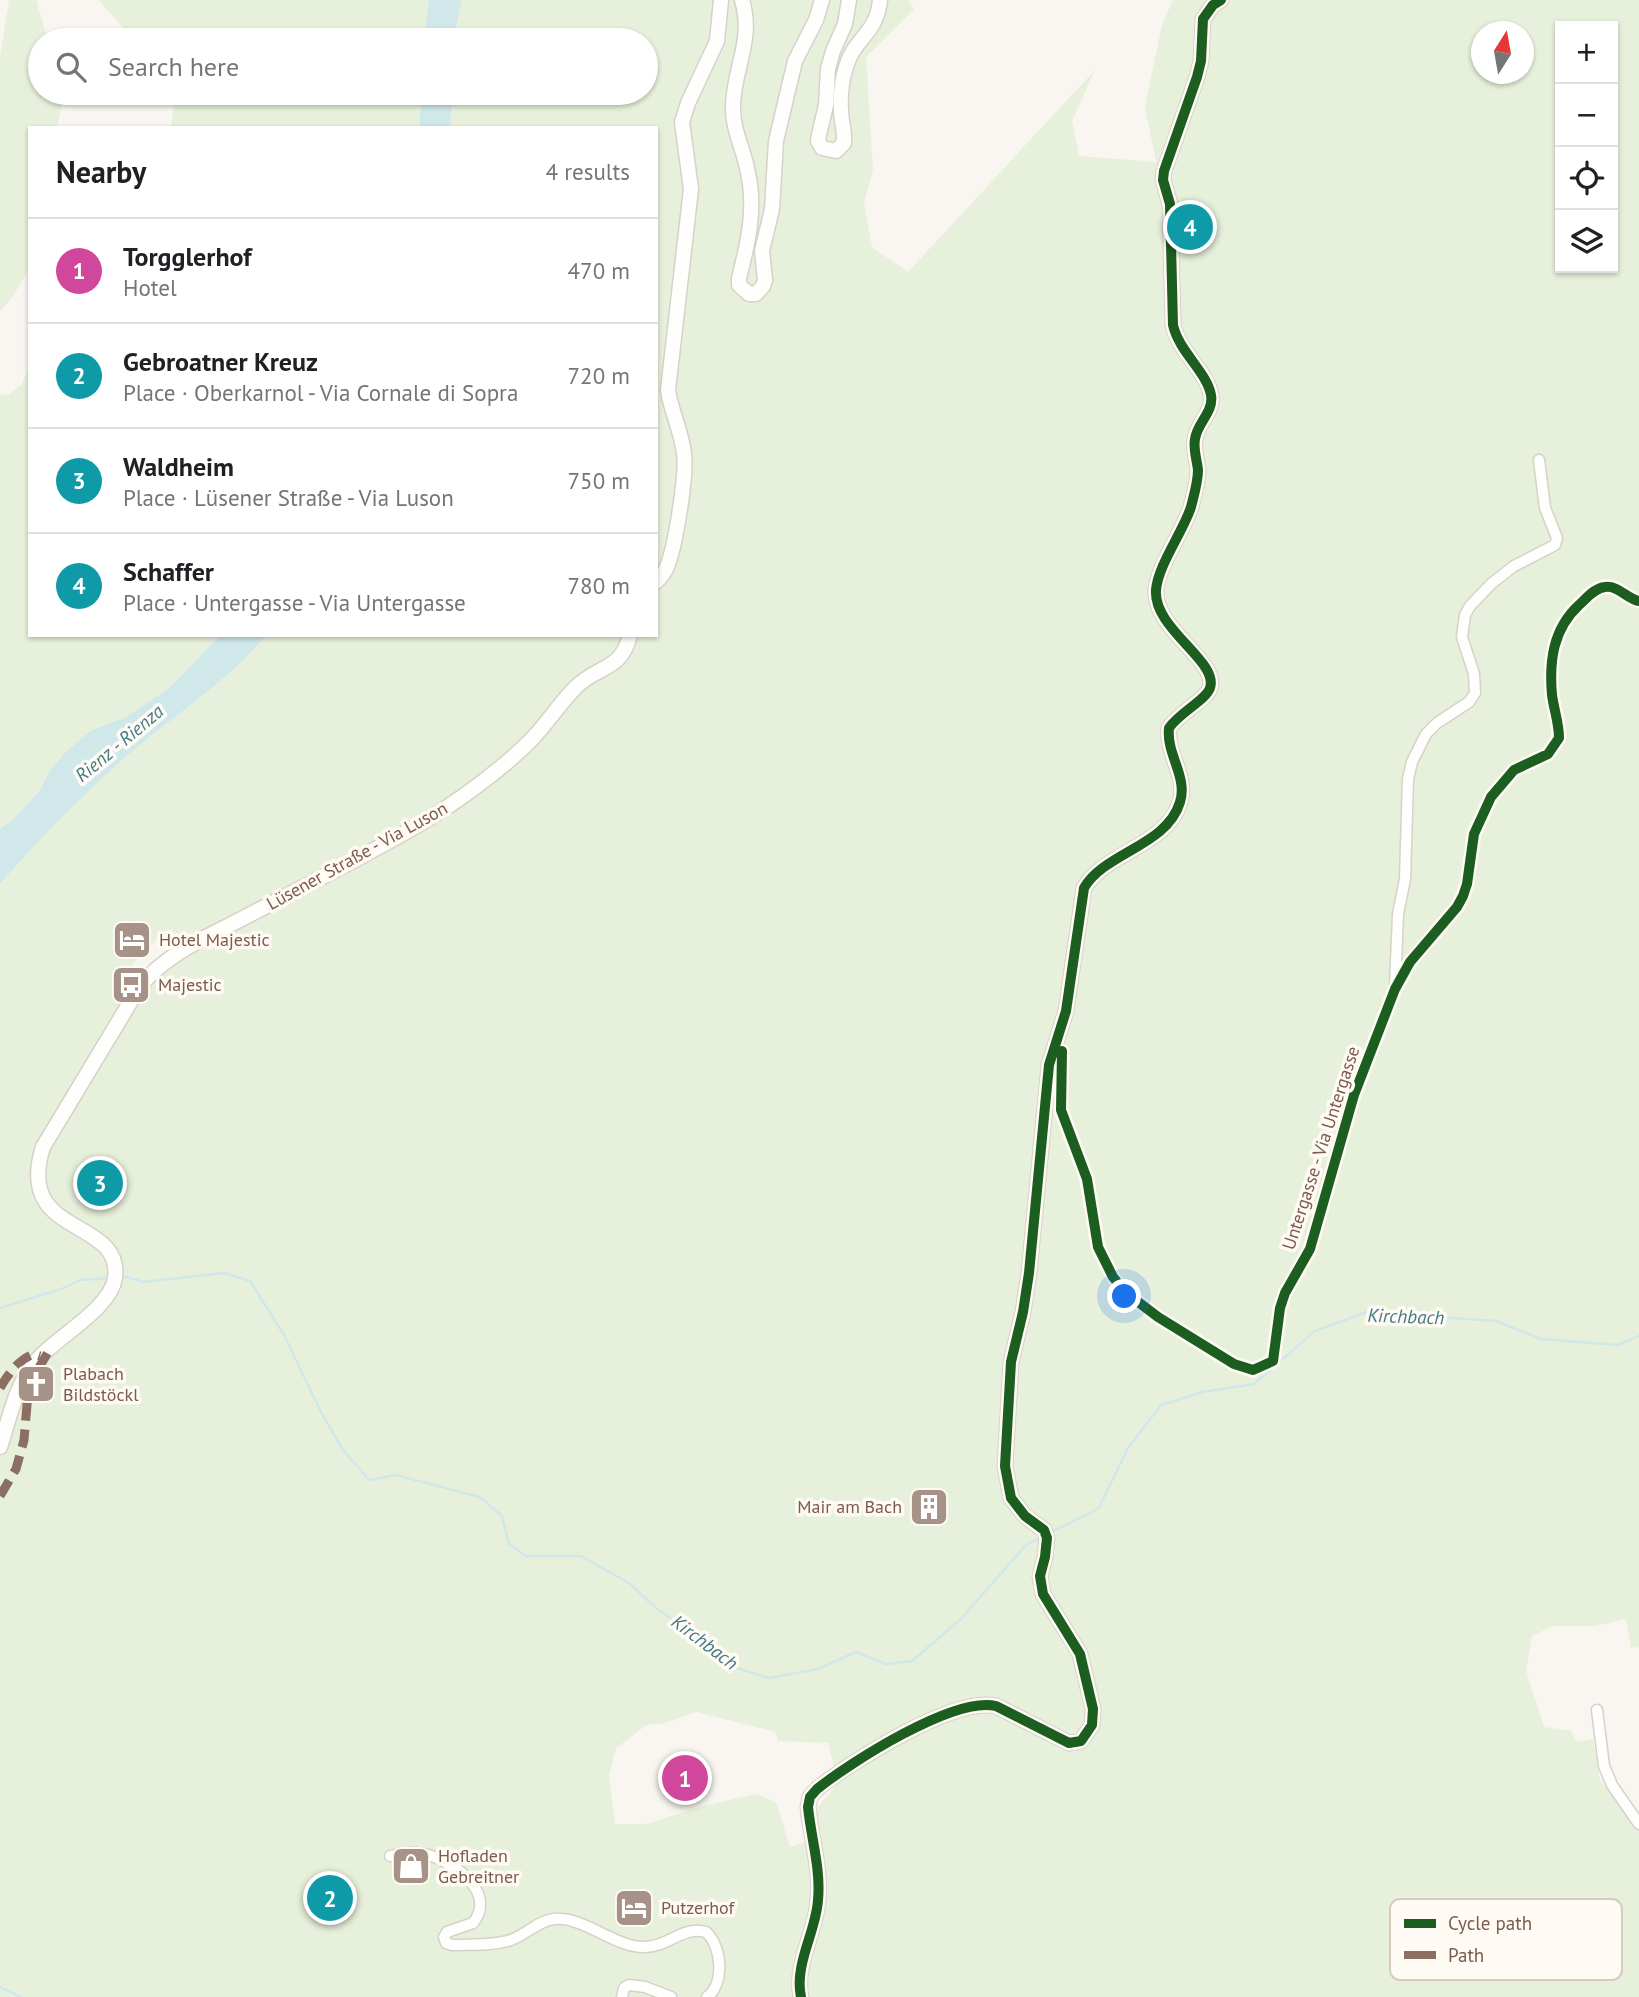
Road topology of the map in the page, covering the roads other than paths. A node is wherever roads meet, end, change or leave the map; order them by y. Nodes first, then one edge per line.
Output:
1 (721, 0) edge
2 (743, 0) edge
3 (822, 0) edge
4 (849, 0) edge
5 (880, 0) edge
6 (1221, 0) edge
7 (1539, 460) dead end
8 (658, 580) edge
9 (1639, 601) edge
10 (630, 637) edge
11 (1395, 989) junction
12 (1054, 1045) junction
13 (0, 1447) edge
14 (1597, 1710) dead end
15 (1639, 1824) edge
16 (390, 1856) dead end
17 (622, 1997) edge
18 (671, 1997) edge
19 (707, 1997) edge
20 (801, 1997) edge

1 - 8 street
2 - 3 street
4 - 5 street
6 - 12 street
7 - 11 street, Untergasse - Via Untergasse
9 - 11 street, Untergasse - Via Untergasse
10 - 13 street, Lüsener Straße - Via Luson
11 - 12 street, Untergasse - Via Untergasse
12 - 20 street
14 - 15 street
16 - 19 street
17 - 18 street

